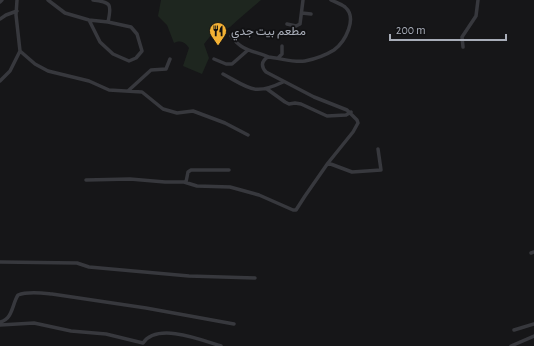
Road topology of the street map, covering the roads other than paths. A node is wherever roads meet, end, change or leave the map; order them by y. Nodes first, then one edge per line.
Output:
1 (17, 0) edge
2 (48, 0) edge
3 (93, 0) edge
4 (303, 0) edge
5 (331, 0) edge
6 (478, 0) edge
7 (17, 11) junction
8 (302, 13) junction
9 (311, 14) dead end
10 (0, 19) edge
11 (89, 20) junction
12 (108, 22) junction
13 (287, 24) dead end
14 (230, 36) dead end
15 (282, 46) dead end
16 (463, 47) dead end
17 (248, 50) junction
18 (20, 51) junction
19 (270, 57) junction
20 (277, 58) junction
21 (170, 59) dead end
22 (214, 59) dead end
23 (223, 74) dead end
24 (0, 81) edge
25 (283, 82) junction
26 (267, 89) junction
27 (129, 90) junction
28 (351, 112) junction
29 (248, 135) dead end
30 (378, 149) dead end
31 (328, 163) junction
32 (229, 170) dead end
33 (86, 180) dead end
34 (186, 182) junction
35 (0, 262) edge
36 (255, 278) dead end
37 (0, 323) edge
38 (234, 324) dead end
39 (534, 324) edge
40 (514, 330) dead end
41 (534, 336) edge
42 (143, 345) edge
43 (221, 346) edge
44 (512, 346) edge

1 - 7 street
2 - 11 street
3 - 12 street
4 - 8 street
5 - 20 street
6 - 16 street
7 - 10 street
7 - 18 street
8 - 9 street
8 - 13 street
11 - 12 street
11 - 12 street
14 - 17 street
15 - 20 street
17 - 19 street
17 - 22 street
18 - 24 street
18 - 27 street
19 - 20 street
19 - 25 street
21 - 27 street
23 - 26 street
25 - 26 street
25 - 28 street
26 - 28 street
27 - 29 street
28 - 31 street
30 - 31 street
31 - 34 street
32 - 34 street
33 - 34 street
35 - 36 street
37 - 38 street
37 - 42 street
39 - 40 street
41 - 44 street
42 - 43 street

